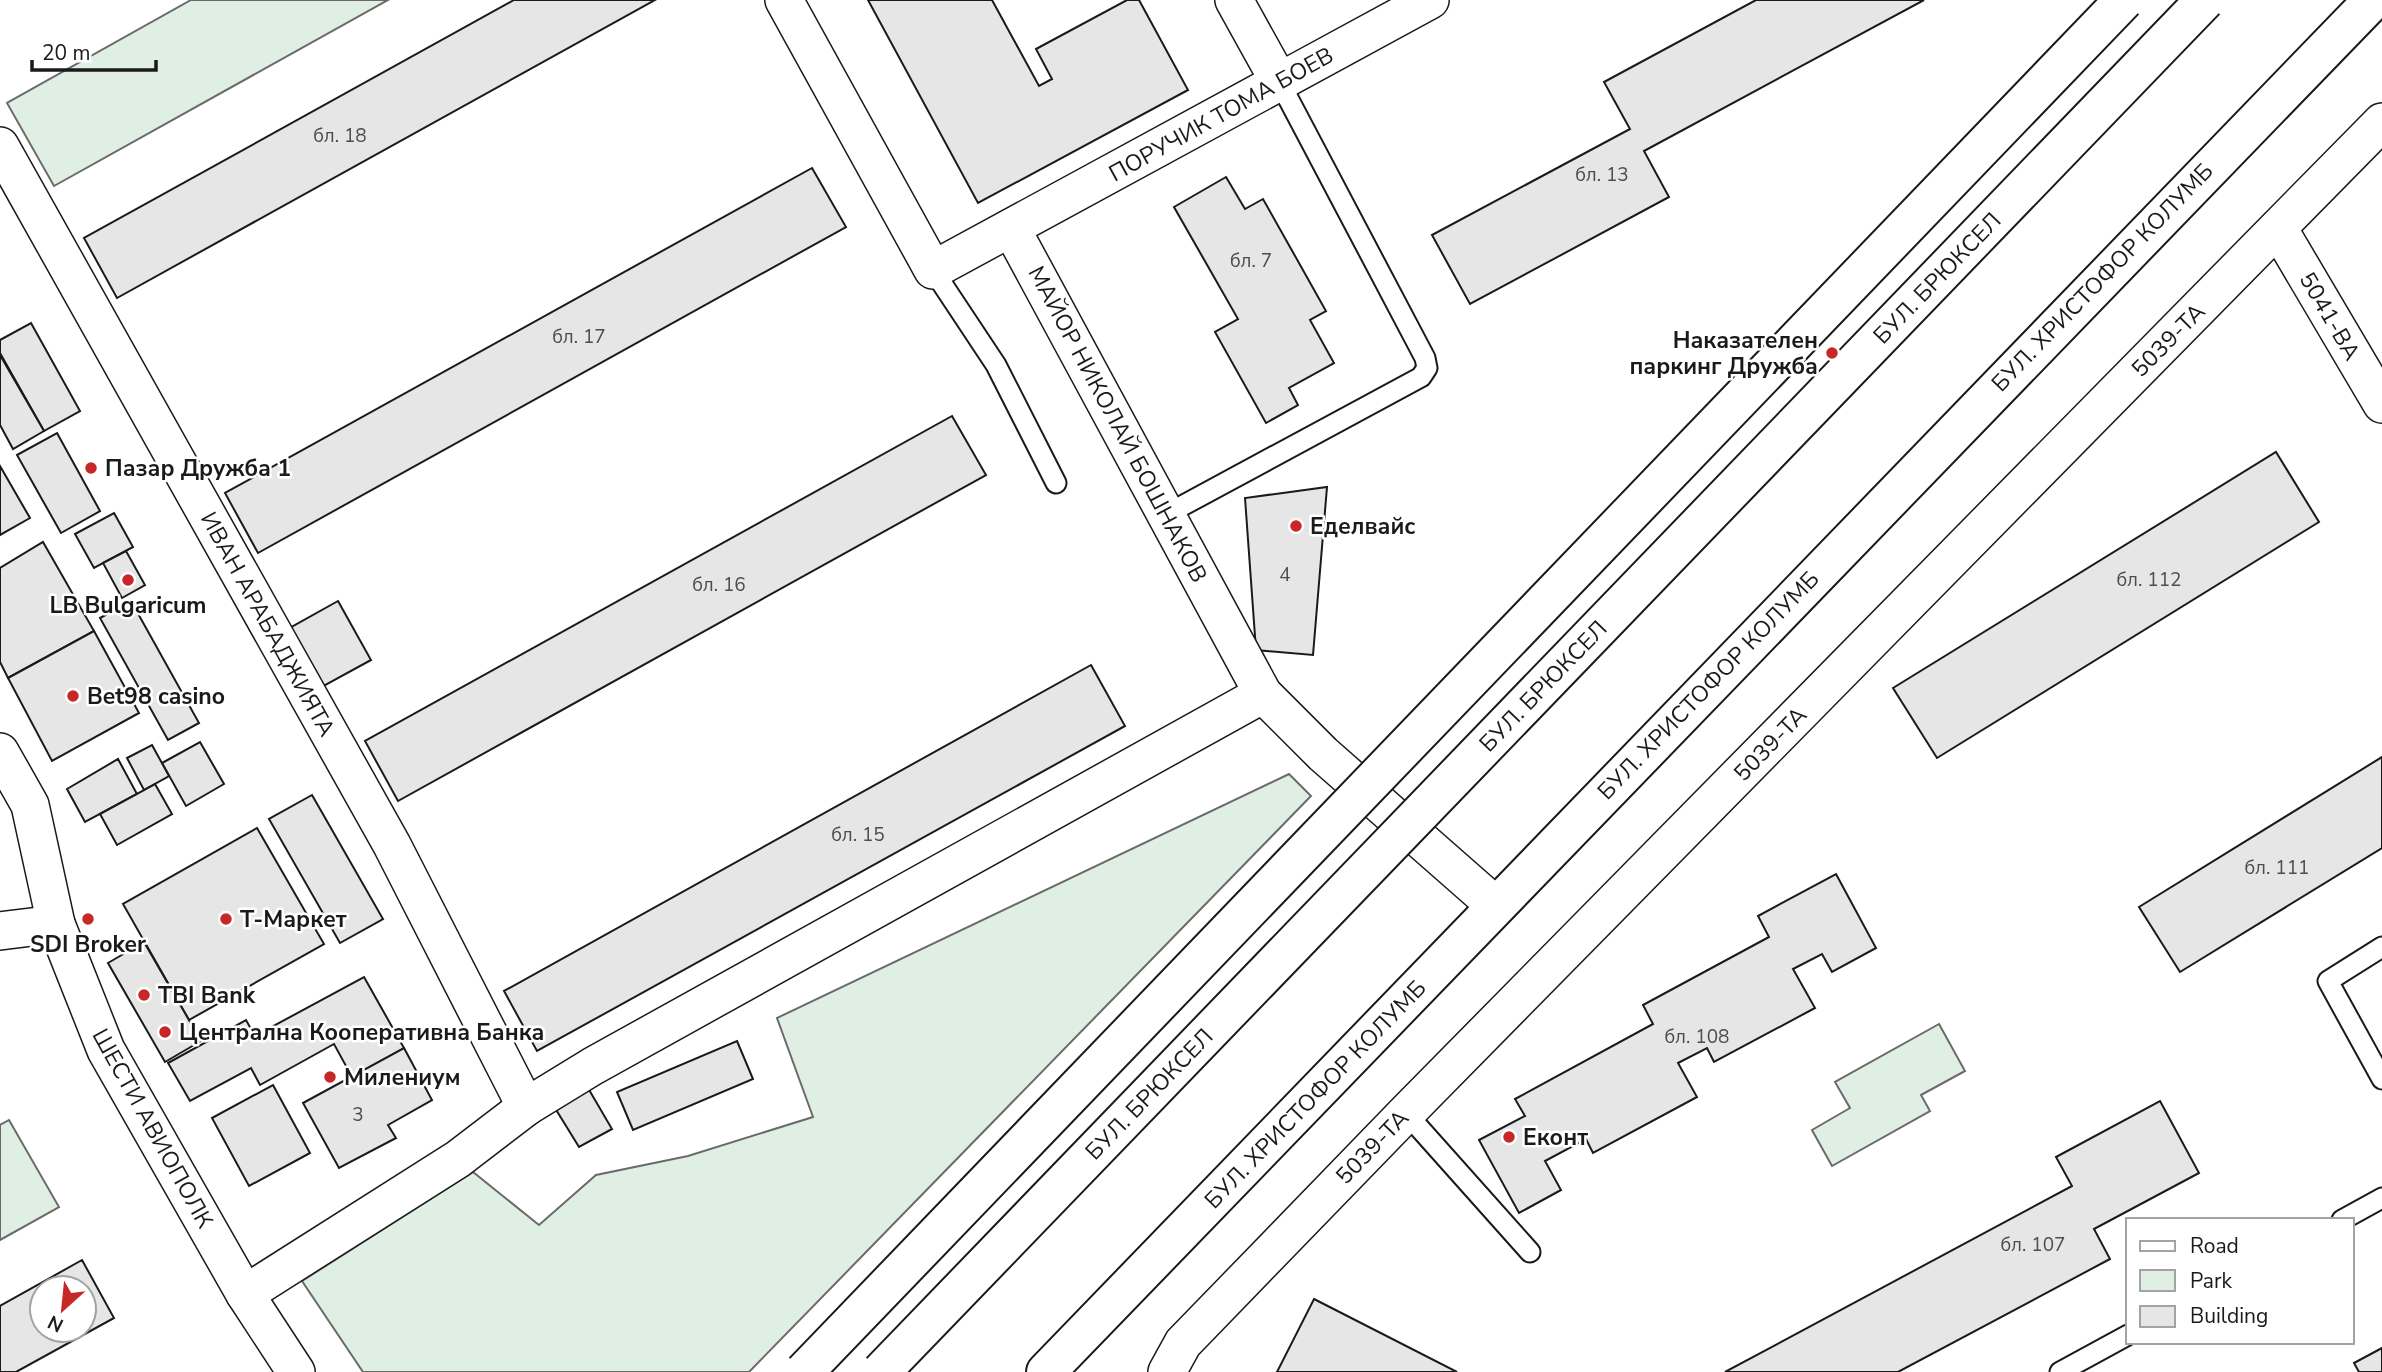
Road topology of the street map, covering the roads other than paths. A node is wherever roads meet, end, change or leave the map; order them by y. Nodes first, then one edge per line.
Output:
1 (784, 0) edge
2 (1234, 0) edge
3 (1430, 0) edge
4 (2124, 0) edge
5 (2205, 0) edge
6 (2373, 0) edge
7 (1280, 82) junction
8 (2382, 122) edge
9 (0, 146) edge
10 (1011, 228) junction
11 (2278, 228) junction
12 (933, 270) junction
13 (2382, 404) edge
14 (1056, 483) dead end
15 (1167, 514) junction
16 (1263, 694) junction
17 (0, 752) edge
18 (1496, 906) junction
19 (56, 925) junction
20 (0, 931) edge
21 (2382, 947) edge
22 (2382, 1079) edge
23 (526, 1107) junction
24 (1406, 1113) junction
25 (2382, 1198) edge
26 (2346, 1218) edge
27 (1530, 1252) dead end
28 (245, 1294) junction
29 (2126, 1336) edge
30 (296, 1372) edge
31 (804, 1372) edge
32 (881, 1372) edge
33 (1046, 1372) edge
34 (1167, 1372) edge
35 (2060, 1372) edge

1 - 12 street
2 - 7 street
3 - 7 street, ПОРУЧИК ТОМА БОЕВ
4 - 31 main road, bridge
5 - 32 main road, БУЛ. БРЮКСЕЛ, bridge
6 - 18 main road, БУЛ. ХРИСТОФОР КОЛУМБ
7 - 10 street, ПОРУЧИК ТОМА БОЕВ
7 - 15 lane
8 - 11 street, 5039-ТА
9 - 23 street, ИВАН АРАБАДЖИЯТА
10 - 12 street
10 - 15 street, МАЙОР НИКОЛАЙ БОШНАКОВ
11 - 13 street, 5041-ВА
11 - 24 street, 5039-ТА
12 - 14 lane
15 - 16 street, МАЙОР НИКОЛАЙ БОШНАКОВ
16 - 18 street, МАЙОР НИКОЛАЙ БОШНАКОВ
16 - 23 street
17 - 19 street, ШЕСТИ АВИОПОЛК
18 - 33 main road, БУЛ. ХРИСТОФОР КОЛУМБ
19 - 20 street
19 - 28 street, ШЕСТИ АВИОПОЛК
21 - 22 lane
23 - 28 street
24 - 27 lane
24 - 34 street, 5039-ТА
25 - 26 lane
28 - 30 street, ШЕСТИ АВИОПОЛК
29 - 35 lane

